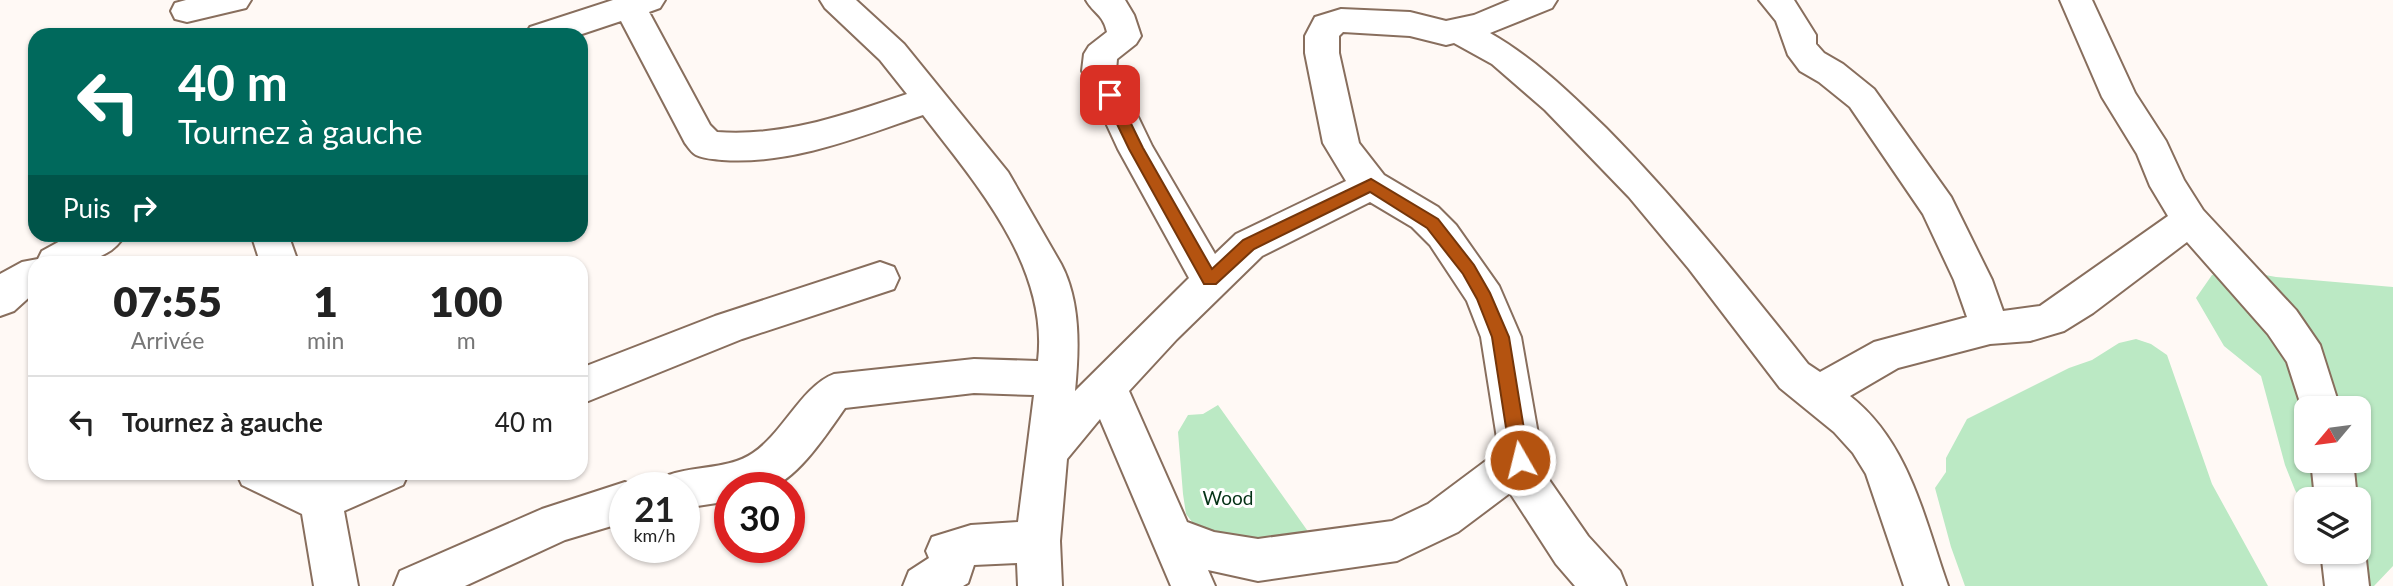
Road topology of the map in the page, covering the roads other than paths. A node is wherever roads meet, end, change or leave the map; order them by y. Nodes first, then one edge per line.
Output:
1 (235, 0) edge
2 (836, 0) edge
3 (1102, 0) edge
4 (1541, 0) edge
5 (1775, 0) edge
6 (2076, 0) edge
7 (639, 3) edge
8 (1409, 12) edge
9 (189, 15) edge
10 (563, 28) edge
11 (1458, 30) junction
12 (929, 100) junction
13 (1371, 185) junction
14 (2190, 220) junction
15 (104, 245) edge
16 (72, 256) edge
17 (28, 278) edge
18 (880, 278) dead end
19 (1210, 280) junction
20 (0, 300) edge
21 (1990, 328) junction
22 (1056, 379) junction
23 (588, 384) edge
24 (1107, 387) junction
25 (1818, 394) junction
26 (2317, 396) edge
27 (1048, 452) junction
28 (1520, 460) junction
29 (290, 480) edge
30 (351, 480) edge
31 (700, 486) edge
32 (318, 487) edge
33 (609, 507) edge
34 (1171, 536) junction
35 (1038, 541) junction
36 (2344, 564) edge
37 (336, 586) edge
38 (416, 586) edge
39 (925, 586) edge
40 (1040, 586) edge
41 (1193, 586) edge
42 (1604, 586) edge
43 (1926, 586) edge
44 (2347, 586) edge

1 - 9 street
2 - 12 street
3 - 19 street
4 - 11 street
5 - 21 street
6 - 14 street
7 - 10 street
7 - 12 street
8 - 11 street
8 - 13 street
11 - 25 street
12 - 22 street
13 - 19 street
13 - 28 street
14 - 21 street
14 - 26 street
15 - 16 street
17 - 20 street
18 - 23 street
19 - 24 street
21 - 25 street
22 - 27 street
22 - 31 street
24 - 27 street
24 - 34 street
25 - 43 street
27 - 35 street
28 - 34 street
28 - 42 street
29 - 32 street
30 - 32 street
32 - 37 street
33 - 38 street
34 - 41 street
35 - 39 street
35 - 40 street
36 - 44 street

